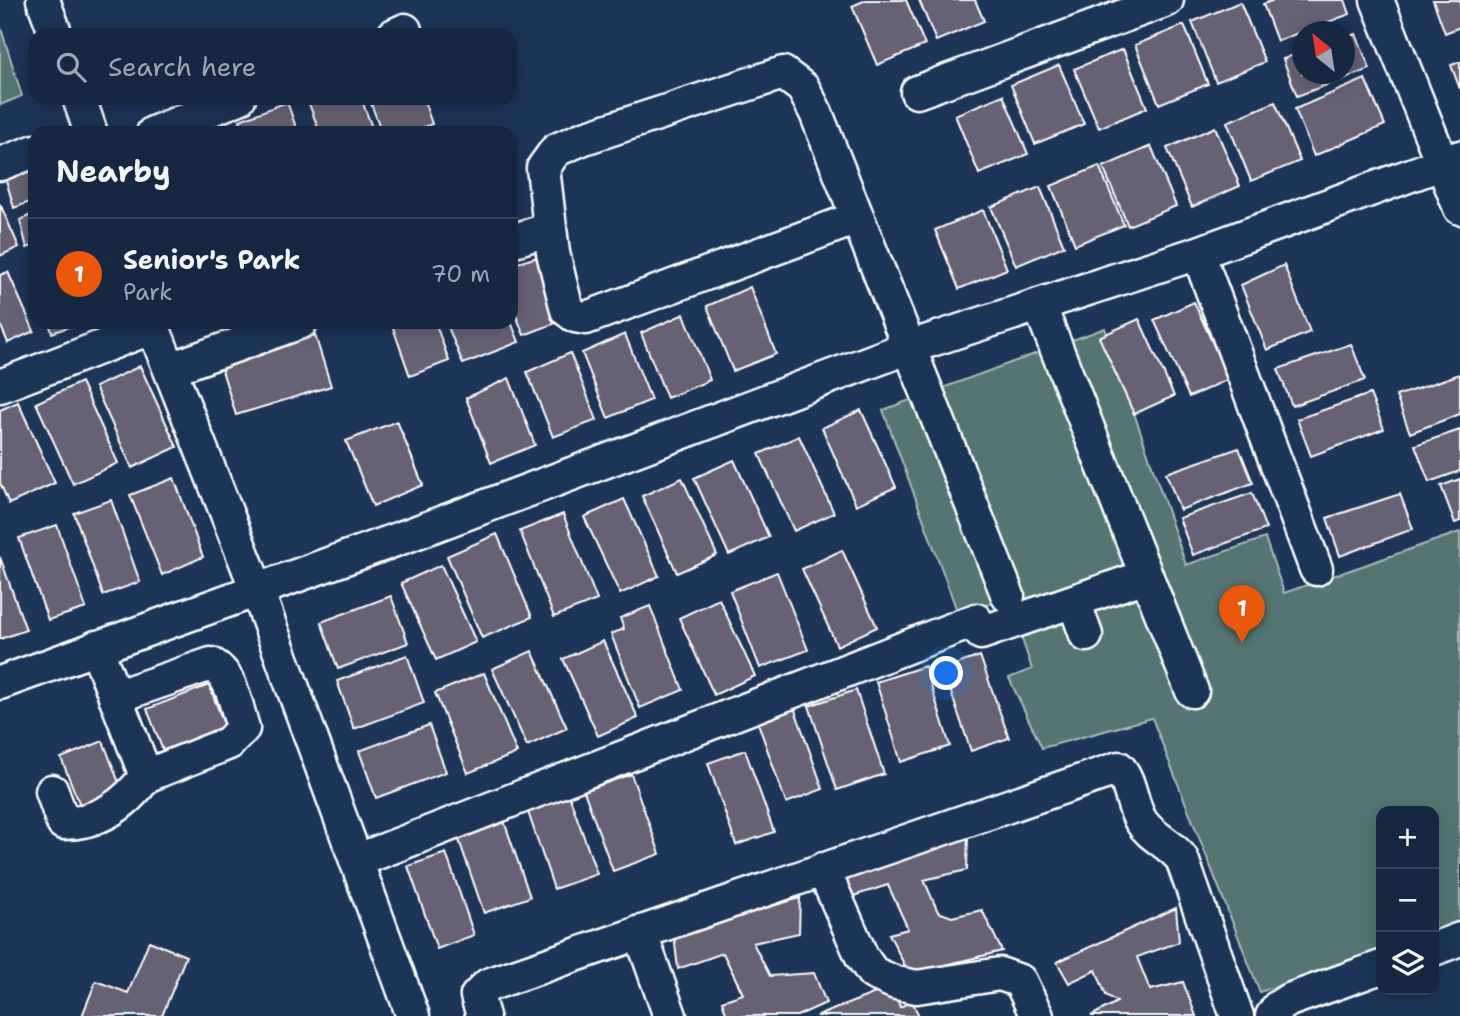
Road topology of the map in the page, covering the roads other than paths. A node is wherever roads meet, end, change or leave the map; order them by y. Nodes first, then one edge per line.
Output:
1 (43, 0) edge
2 (1167, 0) edge
3 (1377, 0) edge
4 (53, 28) edge
5 (917, 92) dead end
6 (81, 105) edge
7 (222, 105) edge
8 (86, 126) edge
9 (170, 126) edge
10 (28, 153) edge
11 (1451, 160) edge
12 (0, 164) edge
13 (1460, 208) edge
14 (857, 218) junction
15 (550, 229) junction
16 (518, 239) edge
17 (1198, 254) junction
18 (1040, 307) junction
19 (142, 329) edge
20 (154, 329) edge
21 (281, 329) edge
22 (907, 348) junction
23 (170, 369) junction
24 (0, 386) edge
25 (1316, 569) dead end
26 (1146, 576) junction
27 (257, 590) junction
28 (1008, 596) dead end
29 (1074, 601) junction
30 (1086, 635) dead end
31 (96, 648) junction
32 (0, 683) edge
33 (1192, 691) dead end
34 (115, 697) junction
35 (146, 776) junction
36 (52, 790) dead end
37 (356, 861) junction
38 (823, 869) junction
39 (640, 932) junction
40 (1460, 939) edge
41 (1439, 947) edge
42 (1376, 969) edge
43 (413, 1016) edge
44 (483, 1016) edge
45 (670, 1016) edge
46 (1037, 1016) edge
47 (1237, 1016) edge
48 (1272, 1016) edge

1 - 4 street
2 - 5 street
3 - 11 street
6 - 8 street
7 - 9 street
10 - 12 street
11 - 13 street
11 - 17 street
14 - 15 street
14 - 15 street
14 - 22 street
15 - 16 street
17 - 18 street
17 - 25 street
18 - 22 street
18 - 26 street
19 - 24 street
20 - 23 street
21 - 23 street
22 - 27 street
22 - 28 street
23 - 27 street
26 - 29 street
26 - 33 street
27 - 31 street
27 - 37 street
29 - 30 street
29 - 37 street
31 - 32 street
31 - 34 street
34 - 35 street
34 - 35 street
35 - 36 street
37 - 43 street
38 - 39 street
38 - 46 street
38 - 47 street
39 - 44 street
39 - 45 street
40 - 41 street
42 - 48 street

